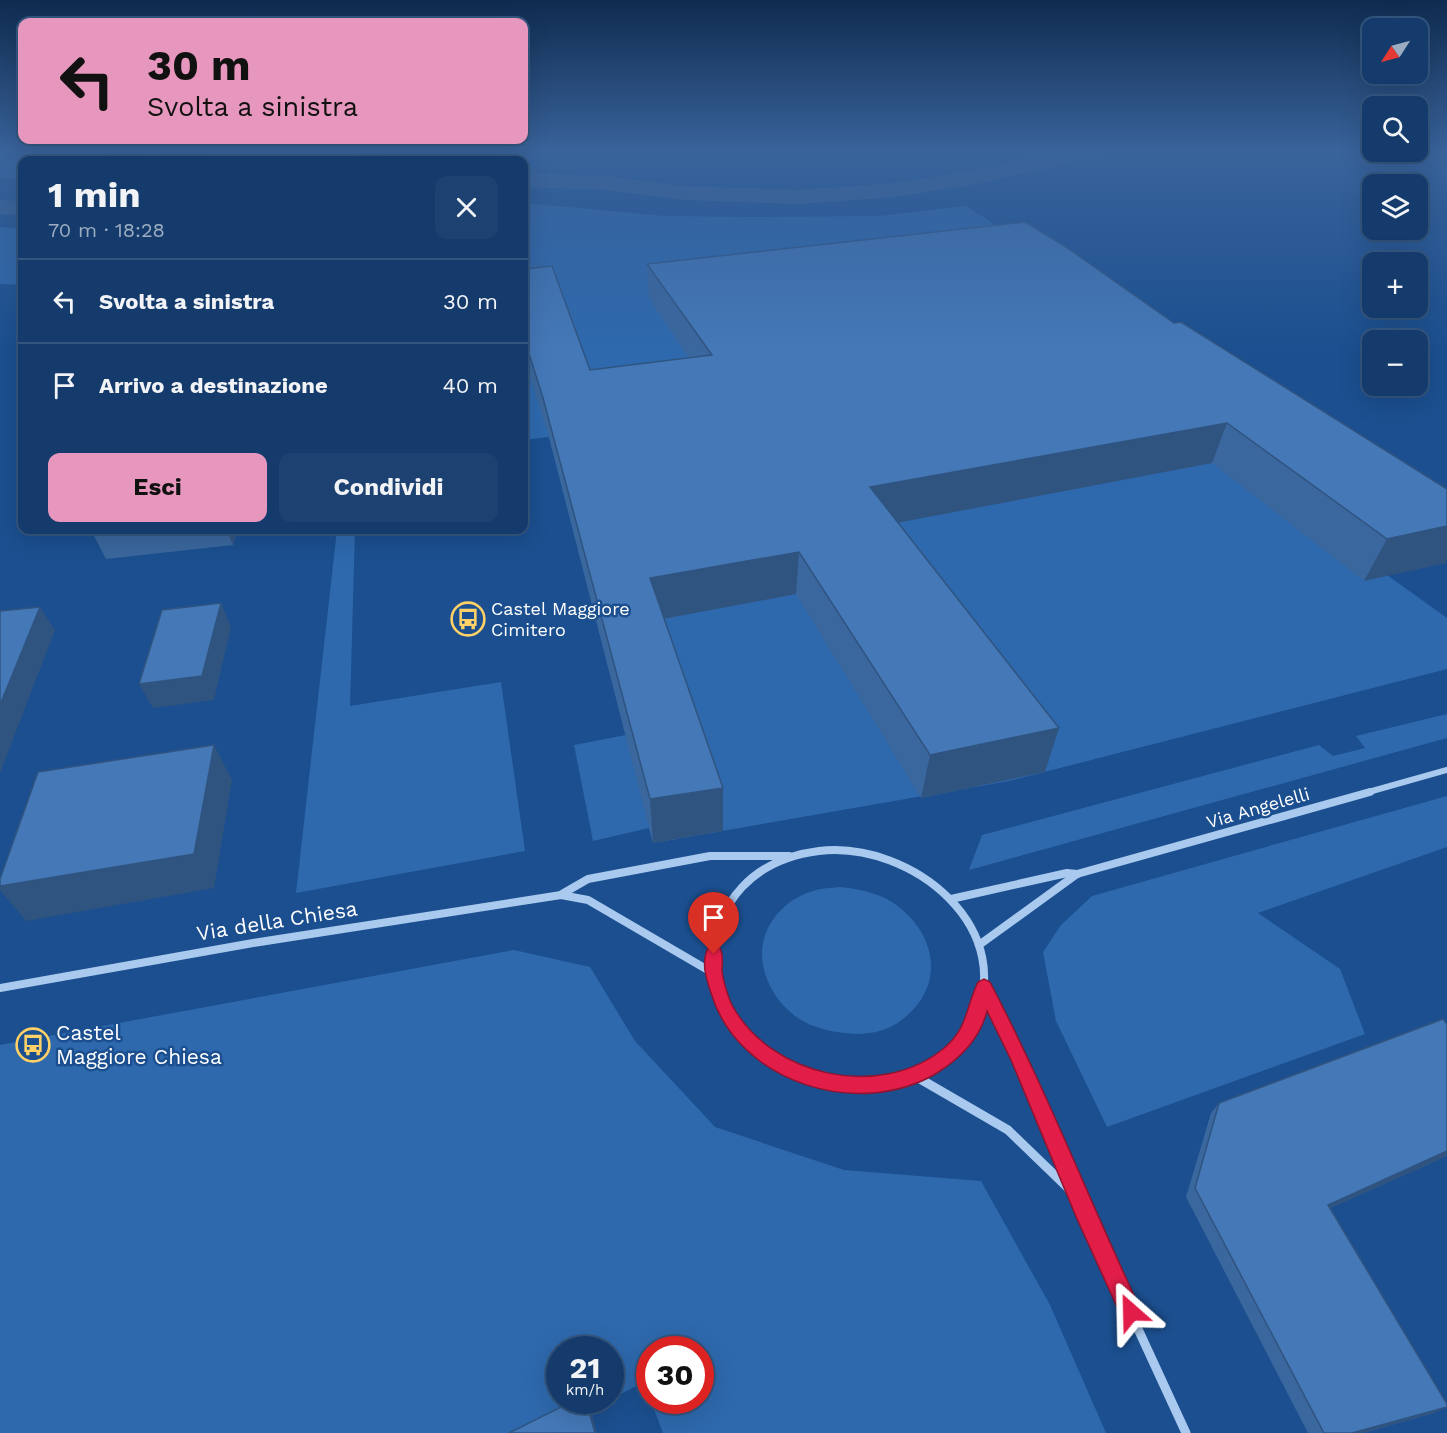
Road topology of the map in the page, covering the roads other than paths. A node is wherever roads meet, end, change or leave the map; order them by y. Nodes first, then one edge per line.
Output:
1 (1447, 770) edge
2 (792, 856) junction
3 (1077, 874) junction
4 (561, 895) junction
5 (951, 899) junction
6 (979, 945) junction
7 (713, 973) junction
8 (984, 987) junction
9 (0, 988) edge
10 (915, 1076) junction
11 (1084, 1212) junction
12 (1186, 1433) edge

1 - 3 street, Via Angelelli
2 - 4 street, Via della Chiesa
2 - 5 street
2 - 7 street
3 - 5 street, Via Angelelli
3 - 6 street, Via Angelelli
4 - 7 street, Via della Chiesa
4 - 9 street, Via della Chiesa
5 - 6 street
6 - 8 street
7 - 10 street
8 - 10 street
8 - 11 street
10 - 11 street
11 - 12 street

